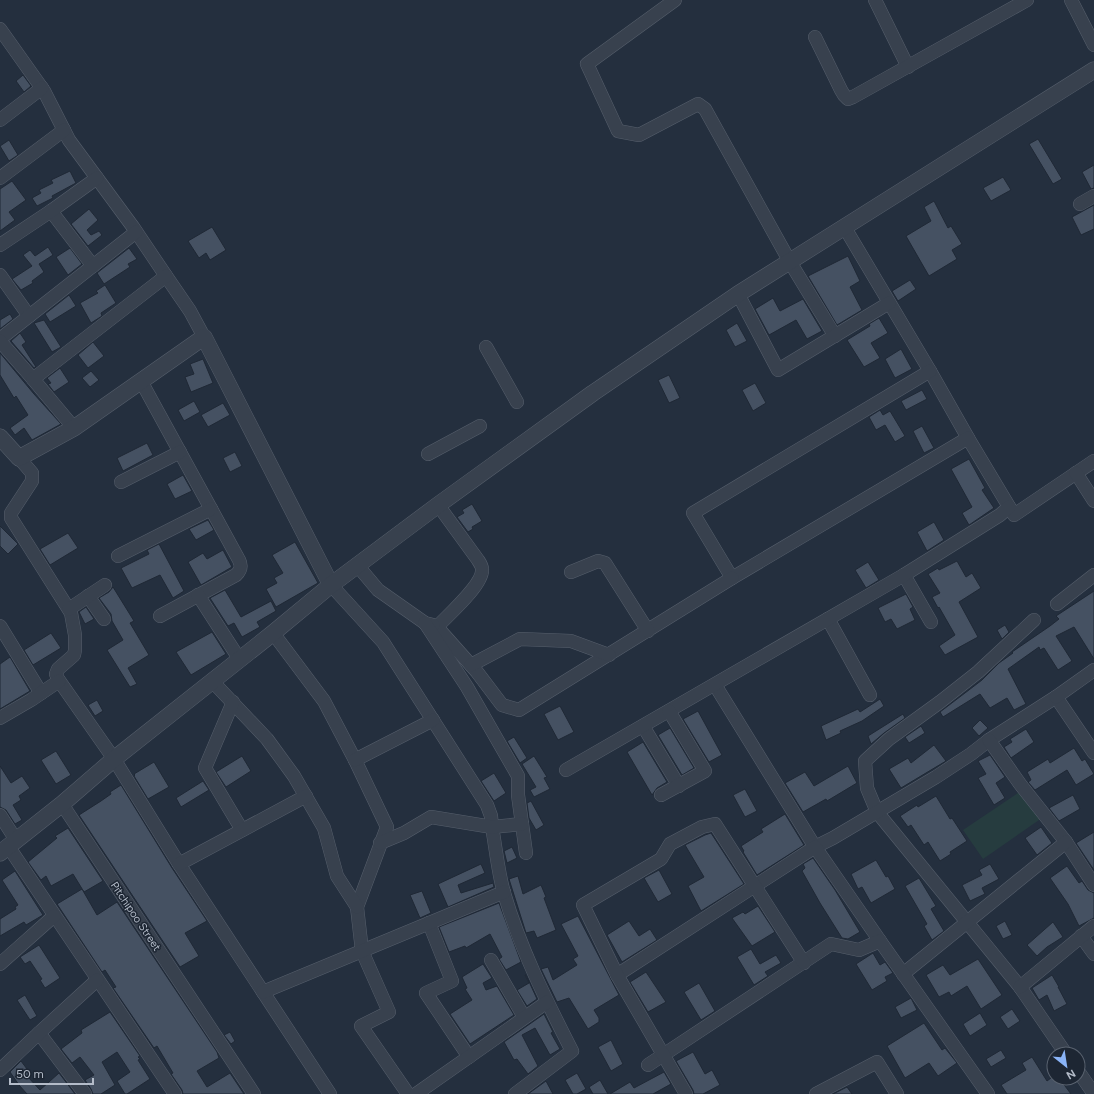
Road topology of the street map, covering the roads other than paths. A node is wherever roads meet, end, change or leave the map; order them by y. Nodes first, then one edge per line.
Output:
1 (675, 0) edge
2 (875, 0) edge
3 (1026, 0) edge
4 (1071, 0) edge
5 (815, 37) dead end
6 (2, 38) edge
7 (1094, 46) edge
8 (908, 67) junction
9 (1094, 70) edge
10 (42, 88) junction
11 (0, 120) edge
12 (64, 130) junction
13 (0, 178) edge
14 (96, 178) junction
15 (1094, 196) edge
16 (1080, 204) dead end
17 (51, 212) junction
18 (845, 228) junction
19 (136, 232) junction
20 (0, 245) edge
21 (790, 262) junction
22 (93, 266) junction
23 (0, 274) edge
24 (166, 276) junction
25 (738, 294) junction
26 (889, 303) junction
27 (29, 316) junction
28 (835, 336) junction
29 (204, 337) junction
30 (0, 340) edge
31 (486, 347) dead end
32 (930, 371) junction
33 (32, 379) junction
34 (141, 381) junction
35 (517, 402) dead end
36 (480, 426) dead end
37 (74, 428) junction
38 (0, 437) edge
39 (968, 438) junction
40 (180, 452) junction
41 (428, 454) dead end
42 (19, 458) junction
43 (1094, 461) edge
44 (1076, 473) junction
45 (121, 482) dead end
46 (1094, 501) edge
47 (438, 505) junction
48 (1009, 507) junction
49 (211, 509) junction
50 (118, 556) dead end
51 (357, 565) junction
52 (571, 572) dead end
53 (904, 575) junction
54 (1094, 575) edge
55 (732, 578) junction
56 (105, 585) dead end
57 (331, 585) junction
58 (198, 594) junction
59 (88, 596) junction
60 (1057, 604) dead end
61 (70, 609) junction
62 (160, 616) dead end
63 (104, 619) dead end
64 (828, 619) junction
65 (1034, 620) dead end
66 (931, 622) dead end
67 (431, 625) junction
68 (0, 626) edge
69 (648, 631) junction
70 (273, 633) junction
71 (609, 655) junction
72 (240, 660) junction
73 (471, 665) junction
74 (1094, 670) edge
75 (59, 681) junction
76 (213, 682) junction
77 (715, 685) junction
78 (41, 693) junction
79 (870, 695) dead end
80 (1056, 697) junction
81 (232, 702) junction
82 (669, 711) junction
83 (0, 718) edge
84 (433, 720) junction
85 (643, 726) junction
86 (990, 740) junction
87 (1094, 753) edge
88 (114, 759) junction
89 (354, 760) junction
90 (566, 770) dead end
91 (680, 786) junction
92 (661, 795) dead end
93 (306, 796) junction
94 (62, 804) junction
95 (877, 812) junction
96 (0, 814) edge
97 (522, 824) junction
98 (492, 827) junction
99 (242, 830) junction
100 (1066, 842) junction
101 (380, 843) junction
102 (8, 846) edge
103 (815, 847) junction
104 (526, 853) dead end
105 (179, 864) junction
106 (1094, 885) edge
107 (754, 886) junction
108 (504, 892) junction
109 (357, 907) junction
110 (54, 916) junction
111 (967, 922) junction
112 (429, 923) junction
113 (1094, 926) edge
114 (1081, 936) junction
115 (880, 941) junction
116 (362, 951) junction
117 (1094, 954) edge
118 (491, 960) dead end
119 (804, 963) junction
120 (0, 964) edge
121 (617, 974) junction
122 (903, 974) junction
123 (97, 980) junction
124 (1020, 987) junction
125 (263, 992) junction
126 (547, 1002) junction
127 (524, 1017) junction
128 (39, 1032) junction
129 (1061, 1046) edge
130 (663, 1055) junction
131 (468, 1057) junction
132 (648, 1065) dead end
133 (0, 1070) edge
134 (1086, 1082) edge
135 (892, 1092) edge
136 (85, 1094) edge
137 (175, 1094) edge
138 (254, 1094) edge
139 (330, 1094) edge
140 (408, 1094) edge
141 (416, 1094) edge
142 (514, 1094) edge
143 (686, 1094) edge
144 (816, 1094) edge
145 (988, 1094) edge
146 (1094, 1094) edge

1 - 21 street
2 - 8 street
3 - 8 street
4 - 7 street
5 - 8 street
6 - 10 street
9 - 18 street
10 - 11 street
10 - 12 street
12 - 13 street
12 - 14 street
14 - 17 street
14 - 19 street
15 - 16 street
17 - 20 street
17 - 22 street
18 - 21 street
18 - 26 street
19 - 22 street
19 - 24 street
21 - 25 street
21 - 28 street
22 - 27 street
23 - 27 street
24 - 29 street
24 - 33 street
25 - 28 street
25 - 47 street
26 - 28 street
26 - 32 street
27 - 30 street
29 - 34 street
29 - 57 street
30 - 33 street
31 - 35 street
32 - 39 street
32 - 55 street
33 - 37 street
34 - 37 street
34 - 40 street
36 - 41 street
37 - 42 street
38 - 42 street
39 - 48 street
39 - 55 street
40 - 45 street
40 - 49 street
42 - 61 street
43 - 44 street
44 - 46 street
44 - 48 street
47 - 51 street
47 - 67 street
48 - 53 street
49 - 50 street
49 - 58 street
51 - 57 street
51 - 67 street
52 - 69 street
53 - 64 street
53 - 66 street
54 - 60 street
55 - 69 street
56 - 59 street
57 - 70 street
57 - 84 street
58 - 62 street
58 - 72 street
59 - 61 street
59 - 63 street
61 - 75 street
64 - 77 street
64 - 79 street
65 - 95 street
67 - 73 street
67 - 97 street
68 - 78 street
69 - 71 street
70 - 72 street
70 - 89 street
71 - 73 street
71 - 73 street
72 - 76 street
74 - 80 street
75 - 78 street
75 - 88 street
76 - 81 street
76 - 88 street
77 - 82 street
77 - 103 street
78 - 83 street
80 - 86 street
80 - 87 street
81 - 93 street
81 - 99 street
82 - 85 street
82 - 91 street
84 - 89 street
84 - 98 street
85 - 90 street
85 - 91 street
86 - 95 street
86 - 100 street
88 - 94 street
88 - 105 street
89 - 101 street
91 - 92 street
93 - 99 street
93 - 109 street
94 - 102 street
94 - 138 street, Pitchipoo Street
95 - 103 street
95 - 111 street
96 - 102 street
97 - 98 street
97 - 104 street
98 - 101 street
98 - 108 street
99 - 105 street
100 - 106 street
100 - 111 street
101 - 109 street
102 - 110 street
103 - 107 street
103 - 115 street
105 - 125 street
107 - 119 street
107 - 121 street
107 - 121 street
108 - 112 street
108 - 126 street
109 - 116 street
110 - 120 street
110 - 123 street
111 - 122 street
111 - 124 street
112 - 116 street
112 - 131 street
113 - 114 street
114 - 117 street
114 - 124 street
115 - 119 street
115 - 122 street
116 - 125 street
116 - 140 street
118 - 127 street
119 - 130 street
121 - 130 street
122 - 145 street
123 - 128 street
123 - 137 street
124 - 129 street
125 - 139 street
126 - 127 street
126 - 142 street
127 - 131 street
128 - 133 street
128 - 136 street
130 - 132 street
130 - 143 street
131 - 141 street
134 - 146 street
135 - 144 street

